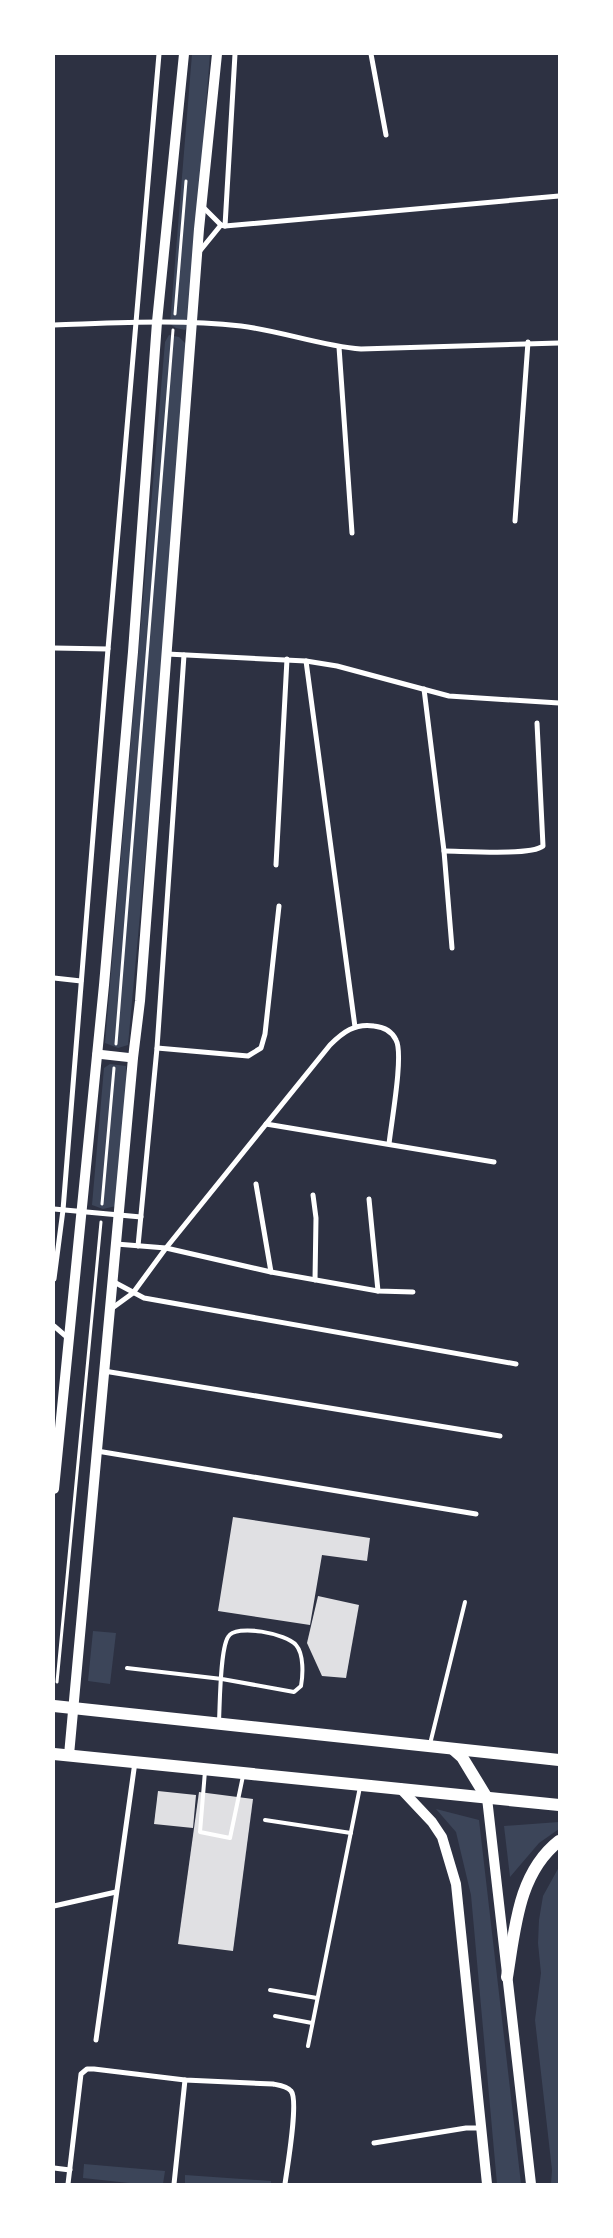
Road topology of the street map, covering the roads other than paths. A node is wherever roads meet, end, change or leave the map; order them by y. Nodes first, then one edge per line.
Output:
1 (159, 54) edge
2 (184, 54) edge
3 (217, 54) edge
4 (235, 54) edge
5 (370, 54) edge
6 (386, 135) dead end
7 (559, 196) edge
8 (202, 206) junction
9 (223, 225) junction
10 (197, 253) junction
11 (157, 322) junction
12 (193, 322) junction
13 (136, 323) junction
14 (54, 325) edge
15 (528, 342) junction
16 (559, 343) edge
17 (339, 347) junction
18 (515, 521) dead end
19 (352, 533) dead end
20 (54, 648) edge
21 (108, 649) junction
22 (167, 654) junction
23 (184, 654) junction
24 (287, 659) junction
25 (306, 661) junction
26 (424, 690) junction
27 (559, 703) edge
28 (537, 723) dead end
29 (444, 851) junction
30 (276, 865) dead end
31 (279, 906) dead end
32 (452, 948) dead end
33 (54, 978) edge
34 (81, 980) junction
35 (355, 1027) junction
36 (157, 1048) junction
37 (97, 1054) junction
38 (133, 1058) junction
39 (266, 1124) junction
40 (389, 1144) junction
41 (494, 1162) dead end
42 (256, 1184) dead end
43 (313, 1195) dead end
44 (368, 1199) dead end
45 (54, 1209) edge
46 (63, 1210) junction
47 (83, 1211) junction
48 (120, 1215) junction
49 (141, 1217) junction
50 (116, 1244) junction
51 (138, 1246) junction
52 (166, 1248) junction
53 (271, 1272) junction
54 (54, 1280) edge
55 (315, 1280) junction
56 (114, 1282) junction
57 (378, 1291) junction
58 (413, 1292) dead end
59 (133, 1293) junction
60 (111, 1309) junction
61 (54, 1326) edge
62 (68, 1338) junction
63 (516, 1364) dead end
64 (104, 1371) junction
65 (500, 1436) dead end
66 (96, 1451) junction
67 (54, 1489) edge
68 (476, 1514) dead end
69 (465, 1602) dead end
70 (127, 1668) dead end
71 (222, 1679) junction
72 (54, 1706) edge
73 (74, 1708) junction
74 (219, 1724) junction
75 (430, 1746) junction
76 (453, 1749) junction
77 (54, 1754) edge
78 (69, 1756) junction
79 (559, 1760) edge
80 (135, 1762) junction
81 (206, 1769) junction
82 (243, 1773) junction
83 (360, 1785) junction
84 (400, 1788) junction
85 (487, 1798) junction
86 (559, 1805) edge
87 (265, 1820) dead end
88 (351, 1833) junction
89 (559, 1842) edge
90 (116, 1892) junction
91 (54, 1906) edge
92 (507, 1977) junction
93 (270, 1990) dead end
94 (316, 1998) junction
95 (275, 2016) dead end
96 (312, 2023) junction
97 (96, 2040) dead end
98 (308, 2046) dead end
99 (185, 2080) junction
100 (482, 2128) junction
101 (374, 2143) dead end
102 (54, 2168) edge
103 (70, 2170) junction
104 (68, 2184) edge
105 (174, 2184) edge
106 (285, 2184) edge
107 (487, 2184) edge
108 (531, 2184) edge

1 - 13 street
2 - 11 main road
3 - 8 main road
4 - 9 street
5 - 6 street
7 - 9 street
8 - 9 street
8 - 10 main road
9 - 10 street
10 - 12 main road
11 - 12 street
11 - 13 street
11 - 37 main road
12 - 17 street
12 - 22 main road
13 - 14 street
13 - 21 street
15 - 16 street
15 - 17 street
15 - 18 street
17 - 19 street
20 - 21 street
21 - 34 street
22 - 23 street
22 - 38 main road
23 - 24 street
23 - 36 street
24 - 25 street
24 - 30 street
25 - 26 street
25 - 35 street
26 - 27 street
26 - 29 street
28 - 29 street
29 - 32 street
31 - 36 street
33 - 34 street
34 - 46 street
35 - 39 street
35 - 40 street
36 - 49 street
37 - 38 street
37 - 47 main road
38 - 48 main road
39 - 40 street
39 - 52 street
40 - 41 street
42 - 53 street
43 - 55 street
44 - 57 street
45 - 46 street
46 - 47 street
46 - 54 street
47 - 48 street
47 - 62 main road
48 - 49 street
48 - 50 main road
49 - 51 street
50 - 51 street
50 - 56 main road
51 - 52 street
52 - 53 street
52 - 59 street
53 - 55 street
55 - 57 street
56 - 59 street
56 - 60 main road
57 - 58 street
59 - 60 street
59 - 63 street
60 - 64 main road
61 - 62 street
62 - 67 main road
64 - 65 street
64 - 66 main road
66 - 68 street
66 - 73 main road
69 - 75 lane
70 - 71 lane
71 - 71 lane
71 - 74 lane
72 - 73 main road
73 - 74 main road
73 - 78 main road
74 - 75 main road
75 - 76 main road
76 - 79 main road
76 - 85 main road
77 - 78 main road
78 - 80 main road
80 - 81 main road
80 - 90 street
81 - 82 main road
81 - 82 lane
82 - 83 main road
83 - 84 main road
83 - 88 lane
84 - 85 main road
84 - 100 main road
85 - 86 main road
85 - 92 main road
87 - 88 lane
88 - 94 lane
89 - 92 main road
90 - 91 street
90 - 97 street
92 - 108 main road
93 - 94 lane
94 - 96 lane
95 - 96 lane
96 - 98 lane
99 - 103 street
99 - 105 street
99 - 106 street
100 - 101 street
100 - 107 main road
102 - 103 street
103 - 104 street

